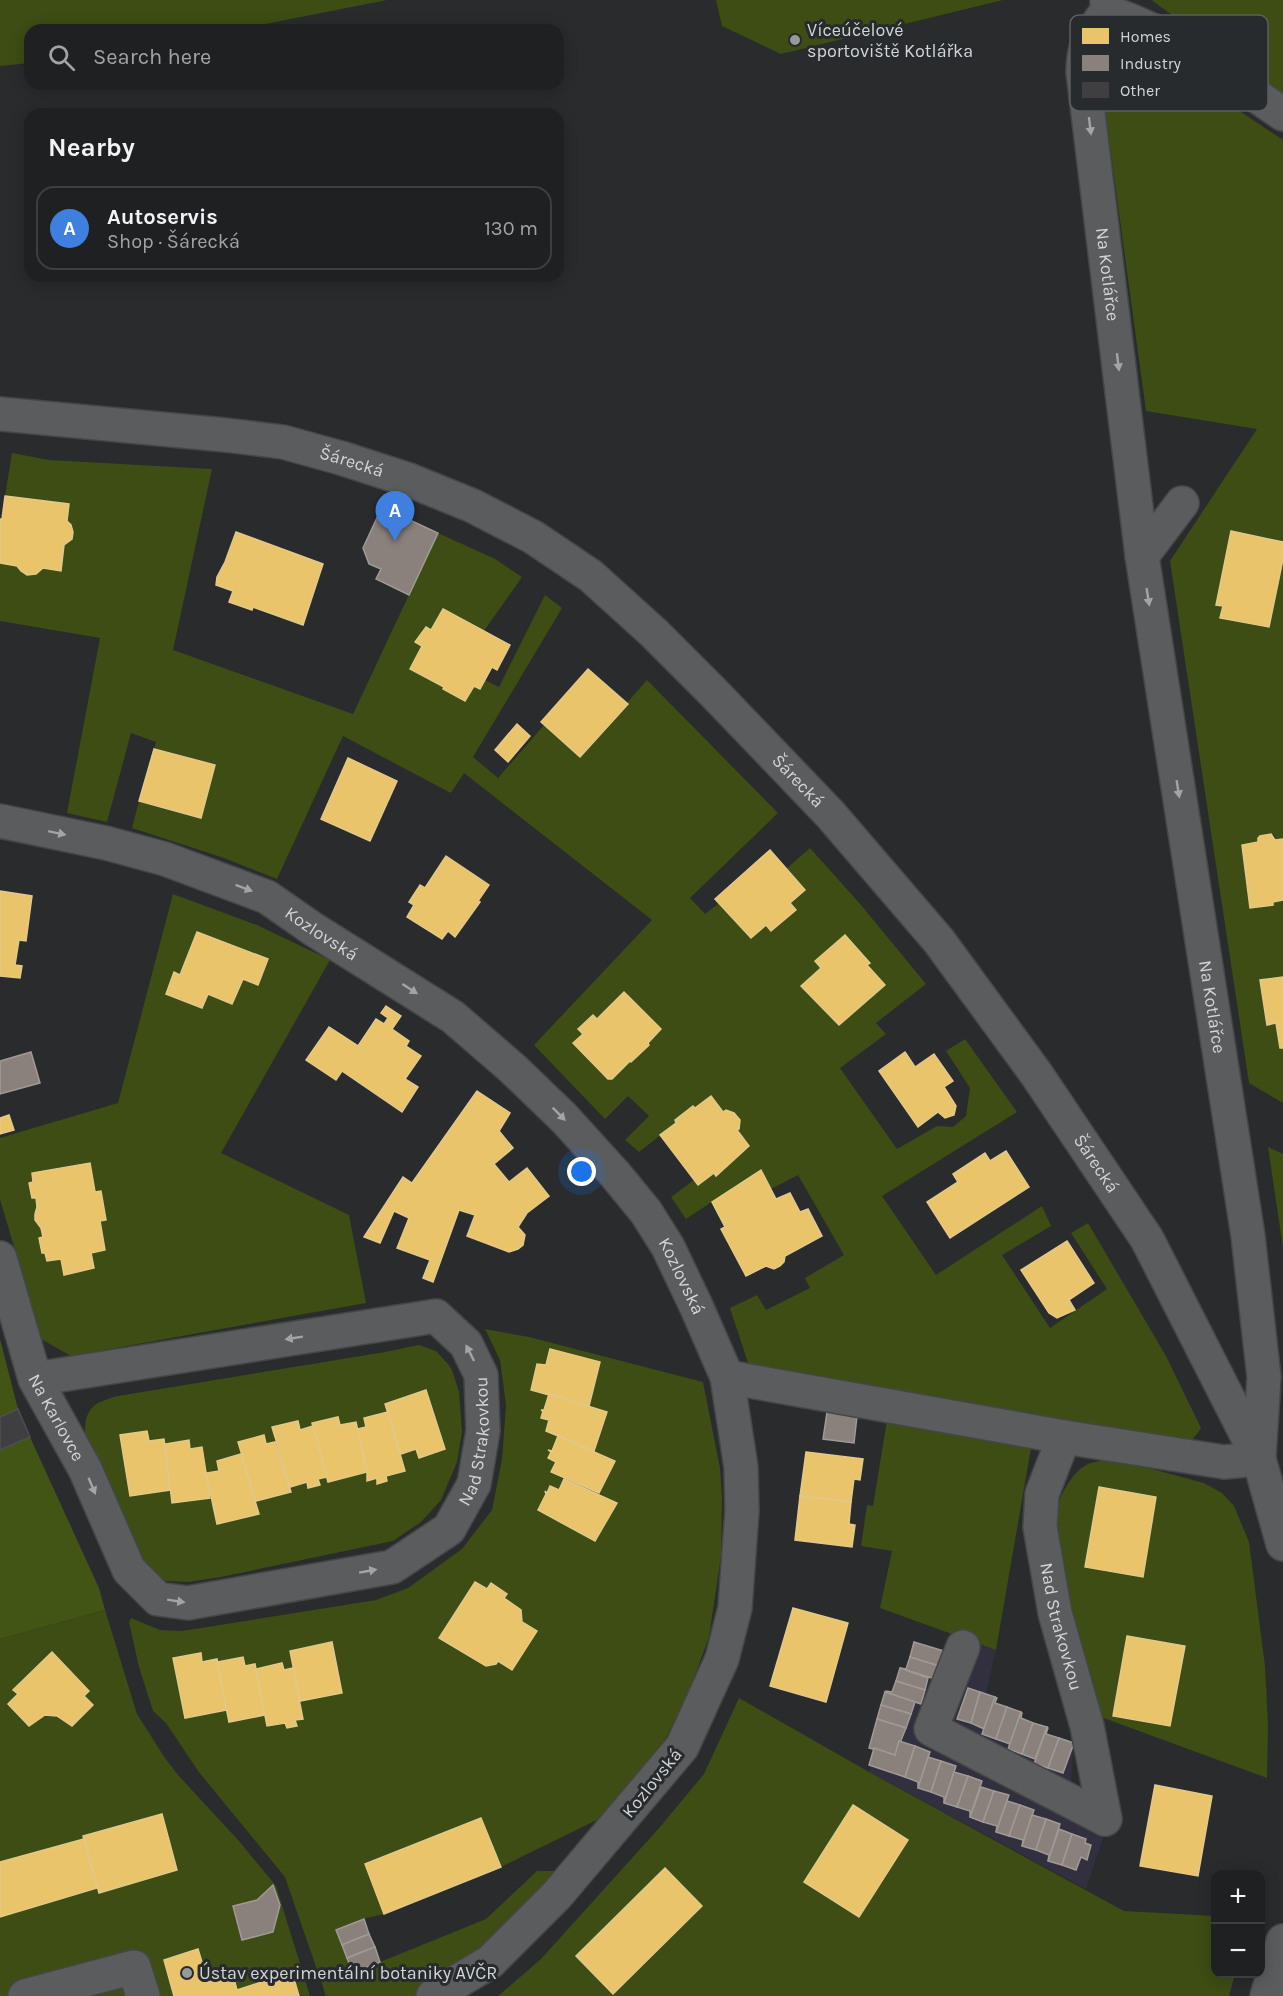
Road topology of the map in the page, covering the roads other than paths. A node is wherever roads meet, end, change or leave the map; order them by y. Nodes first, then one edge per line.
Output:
1 (1107, 6) edge
2 (1121, 15) edge
3 (1268, 104) edge
4 (1088, 111) edge
5 (1283, 114) edge
6 (0, 414) edge
7 (1182, 503) dead end
8 (1142, 556) junction
9 (0, 821) edge
10 (0, 1258) edge
11 (727, 1377) junction
12 (35, 1378) junction
13 (1064, 1437) junction
14 (1259, 1459) junction
15 (1283, 1544) edge
16 (129, 1570) joint
17 (963, 1647) dead end
18 (1283, 1941) edge
19 (25, 1996) edge
20 (142, 1996) edge
21 (433, 1996) edge
22 (1267, 1996) edge

1 - 2 street
3 - 5 street
4 -> 8 street, Na Kotlářce
6 - 14 street, Šárecká
7 - 8 street
8 -> 14 street, Na Kotlářce
9 -> 11 street, Kozlovská
10 - 12 street, Na Karlovce
11 - 13 street
11 - 21 street, Kozlovská
12 -> 16 street, Na Karlovce
16 -> 12 street, Nad Strakovkou
13 - 14 street
13 - 17 street, Nad Strakovkou
14 - 15 street, Šárecká
18 - 22 street
19 - 20 street

